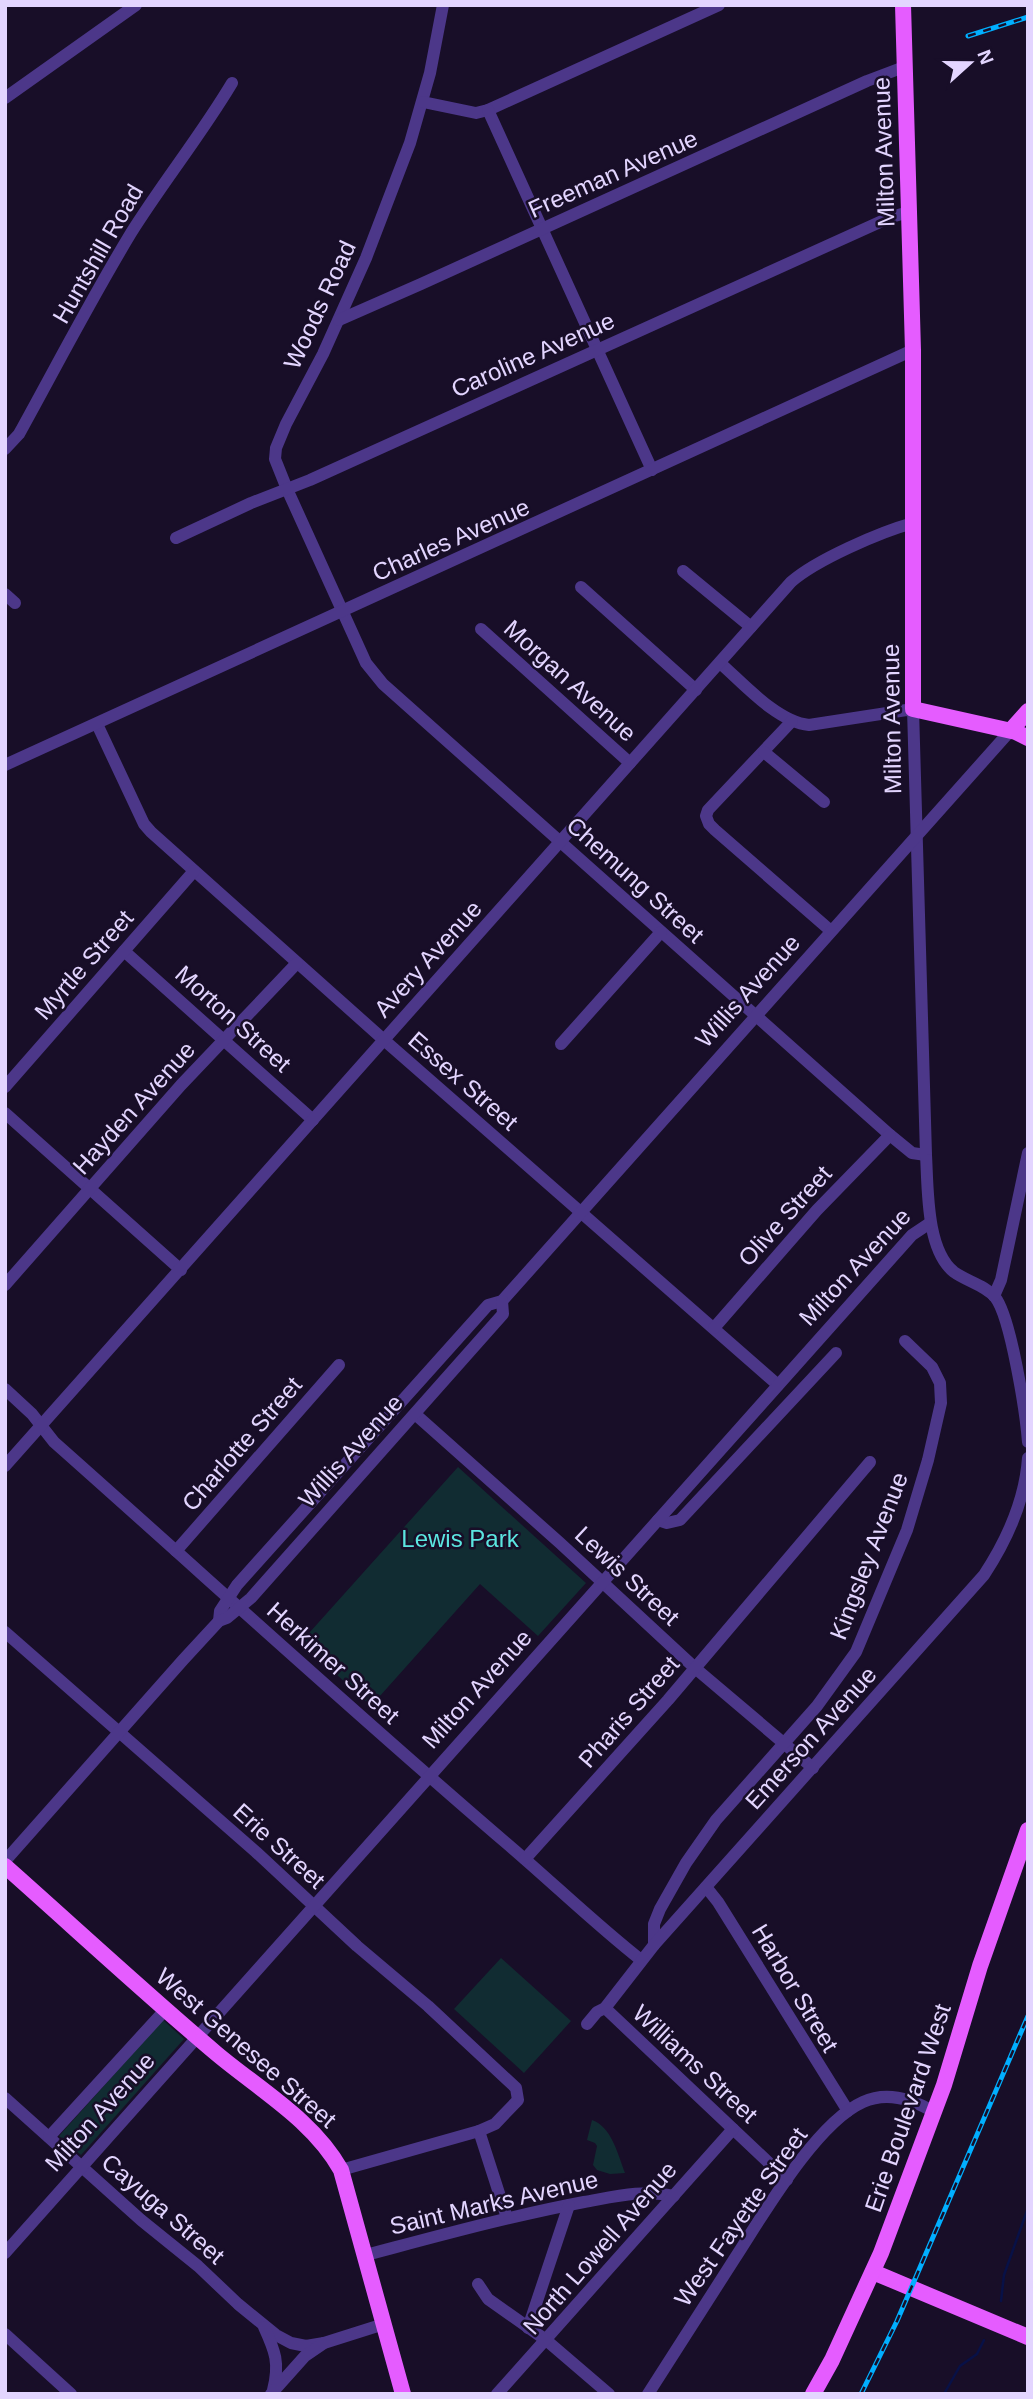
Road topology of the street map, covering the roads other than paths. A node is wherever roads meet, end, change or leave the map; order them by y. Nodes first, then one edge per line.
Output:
1 (136, 5) edge
2 (443, 5) edge
3 (719, 5) edge
4 (903, 5) edge
5 (904, 67) junction
6 (232, 83) dead end
7 (5, 98) edge
8 (423, 102) junction
9 (488, 110) junction
10 (909, 212) junction
11 (543, 229) junction
12 (339, 320) junction
13 (598, 349) junction
14 (913, 351) junction
15 (5, 449) edge
16 (652, 470) junction
17 (287, 489) junction
18 (913, 523) junction
19 (176, 538) dead end
20 (682, 571) dead end
21 (581, 587) dead end
22 (344, 611) junction
23 (751, 627) junction
24 (481, 629) dead end
25 (720, 663) junction
26 (695, 690) junction
27 (913, 709) junction
28 (1028, 711) edge
29 (792, 721) junction
30 (97, 724) junction
31 (1011, 730) junction
32 (1028, 738) edge
33 (764, 751) junction
34 (630, 763) junction
35 (5, 765) edge
36 (824, 802) dead end
37 (918, 834) junction
38 (561, 841) junction
39 (194, 872) junction
40 (831, 931) junction
41 (661, 932) junction
42 (124, 951) junction
43 (297, 963) junction
44 (756, 1015) junction
45 (224, 1039) junction
46 (384, 1040) junction
47 (561, 1044) dead end
48 (5, 1087) edge
49 (5, 1113) edge
50 (313, 1120) junction
51 (890, 1135) junction
52 (1028, 1153) edge
53 (926, 1155) junction
54 (90, 1188) junction
55 (582, 1211) junction
56 (930, 1223) junction
57 (181, 1270) junction
58 (5, 1285) edge
59 (994, 1296) junction
60 (502, 1301) junction
61 (714, 1328) junction
62 (905, 1341) dead end
63 (836, 1353) dead end
64 (340, 1365) dead end
65 (778, 1385) junction
66 (5, 1389) edge
67 (415, 1414) junction
68 (41, 1426) junction
69 (1028, 1443) edge
70 (1028, 1458) edge
71 (870, 1462) dead end
72 (5, 1466) edge
73 (658, 1520) junction
74 (176, 1550) junction
75 (603, 1582) junction
76 (228, 1597) junction
77 (240, 1608) junction
78 (219, 1621) junction
79 (5, 1632) edge
80 (695, 1668) junction
81 (118, 1732) junction
82 (783, 1743) junction
83 (813, 1768) junction
84 (429, 1777) junction
85 (1028, 1830) edge
86 (525, 1859) junction
87 (5, 1861) edge
88 (5, 1866) edge
89 (706, 1887) junction
90 (314, 1906) junction
91 (654, 1944) junction
92 (641, 1960) junction
93 (605, 2008) junction
94 (166, 2009) junction
95 (587, 2024) dead end
96 (197, 2036) junction
97 (5, 2098) edge
98 (848, 2111) junction
99 (934, 2112) junction
100 (733, 2129) junction
101 (480, 2131) junction
102 (49, 2137) junction
103 (82, 2166) junction
104 (341, 2170) junction
105 (787, 2180) junction
106 (674, 2196) junction
107 (569, 2205) junction
108 (507, 2218) junction
109 (5, 2253) edge
110 (366, 2255) junction
111 (873, 2272) junction
112 (478, 2284) dead end
113 (262, 2324) junction
114 (384, 2324) junction
115 (528, 2328) junction
116 (5, 2334) edge
117 (1028, 2337) edge
118 (546, 2340) junction
119 (324, 2343) junction
120 (272, 2393) edge
121 (71, 2394) edge
122 (403, 2394) edge
123 (497, 2394) edge
124 (609, 2394) edge
125 (648, 2394) edge
126 (813, 2394) edge

1 - 7 street
2 - 8 street, Woods Road
3 - 9 street
4 - 5 main road, Milton Avenue
5 - 10 main road, Milton Avenue
5 - 11 street, Freeman Avenue
6 - 15 street, Huntshill Road
8 - 9 street
8 - 12 street, Woods Road
9 - 11 street
10 - 13 street, Caroline Avenue
10 - 14 main road, Milton Avenue
11 - 12 street, Freeman Avenue
11 - 13 street
12 - 17 street, Woods Road
13 - 16 street
13 - 17 street, Caroline Avenue
14 - 16 street, Charles Avenue
14 - 18 main road, Milton Avenue
16 - 22 street, Charles Avenue
17 - 19 street, Caroline Avenue
17 - 22 street, Woods Road
18 - 23 street, Avery Avenue
18 - 27 main road, Milton Avenue
20 - 23 street
21 - 26 street
22 - 30 street, Charles Avenue
22 - 38 street, Chemung Street
23 - 25 street, Avery Avenue
24 - 34 street, Morgan Avenue
25 - 26 street, Avery Avenue
25 - 29 street
26 - 34 street, Avery Avenue
27 - 29 street
27 - 31 main road
27 - 37 street, Milton Avenue
28 - 31 main road, Willis Avenue
29 - 33 street
30 - 35 street, Charles Avenue
30 - 39 street, Essex Street
31 - 32 main road
31 - 37 street, Willis Avenue
33 - 36 street
33 - 40 street
34 - 38 street, Avery Avenue
37 - 40 street, Willis Avenue
37 - 53 street, Milton Avenue
38 - 41 street, Chemung Street
38 - 46 street, Avery Avenue
39 - 42 street, Myrtle Street
39 - 43 street, Essex Street
40 - 44 street, Willis Avenue
41 - 44 street, Chemung Street
41 - 47 street
42 - 45 street, Morton Street
42 - 48 street, Myrtle Street
43 - 45 street, Hayden Avenue
43 - 46 street, Essex Street
44 - 51 street, Chemung Street
44 - 55 street, Willis Avenue
45 - 50 street, Morton Street
45 - 54 street, Hayden Avenue
46 - 50 street, Avery Avenue
46 - 55 street, Essex Street
49 - 54 street
50 - 57 street, Avery Avenue
51 - 53 street, Chemung Street
51 - 61 street, Olive Street
52 - 59 street
53 - 56 street, Milton Avenue
54 - 57 street
54 - 58 street, Hayden Avenue
55 - 60 street, Willis Avenue
55 - 61 street, Essex Street
56 - 59 street
56 - 65 street, Milton Avenue
57 - 68 street, Avery Avenue
59 - 69 street
60 - 67 street, Willis Avenue
60 - 76 street, Willis Avenue
61 - 65 street, Essex Street
62 - 82 street, Kingsley Avenue
63 - 73 street
64 - 74 street, Charlotte Street
65 - 73 street, Milton Avenue
66 - 68 street, Herkimer Street
67 - 75 street, Lewis Street
67 - 77 street, Willis Avenue
68 - 72 street, Avery Avenue
68 - 74 street, Herkimer Street
70 - 83 street, Emerson Avenue
71 - 80 street, Pharis Street
73 - 75 street, Milton Avenue
74 - 76 street, Herkimer Street
75 - 80 street, Lewis Street
75 - 84 street, Milton Avenue
76 - 77 street, Herkimer Street
76 - 78 street, Willis Avenue
77 - 78 street, Willis Avenue
77 - 84 street, Herkimer Street
78 - 81 street, Willis Avenue
79 - 81 street, Erie Street
80 - 82 street, Lewis Street
80 - 86 street, Pharis Street
81 - 87 street, Willis Avenue
81 - 90 street, Erie Street
82 - 83 street, Lewis Street
82 - 91 street, Kingsley Avenue
83 - 89 street, Emerson Avenue
84 - 86 street, Herkimer Street
84 - 90 street, Milton Avenue
85 - 99 main road, Erie Boulevard West
86 - 92 street, Herkimer Street
88 - 94 main road, West Genesee Street
89 - 91 street, Emerson Avenue
89 - 98 street, Harbor Street
90 - 96 street, Milton Avenue
90 - 101 street, Erie Street
91 - 92 street, Emerson Avenue
92 - 93 street, Emerson Avenue
93 - 95 street, Emerson Avenue
93 - 100 street, Williams Street
94 - 96 main road, West Genesee Street
94 - 102 street, Milton Avenue
96 - 103 street, Milton Avenue
96 - 104 main road, West Genesee Street
97 - 102 street, Cayuga Street
98 - 99 street, West Fayette Street
98 - 105 street, West Fayette Street
99 - 111 main road, Erie Boulevard West
100 - 105 street, Williams Street
100 - 106 street, North Lowell Avenue
101 - 104 street
101 - 108 street
102 - 103 street, Cayuga Street
103 - 109 street, Milton Avenue
103 - 113 street, Cayuga Street
104 - 110 main road, West Genesee Street
105 - 125 street, West Fayette Street
106 - 107 street, Saint Marks Avenue
106 - 118 street, North Lowell Avenue
107 - 108 street, Saint Marks Avenue
107 - 115 street
108 - 110 street, Saint Marks Avenue
110 - 114 main road, West Genesee Street
111 - 117 main road
111 - 126 main road, Erie Boulevard West
112 - 115 street
113 - 119 street, Cayuga Street
113 - 120 street, Cayuga Street
114 - 119 street
114 - 122 main road, West Genesee Street
115 - 118 street
116 - 121 street
118 - 123 street, North Lowell Avenue
118 - 124 street
119 - 120 street

